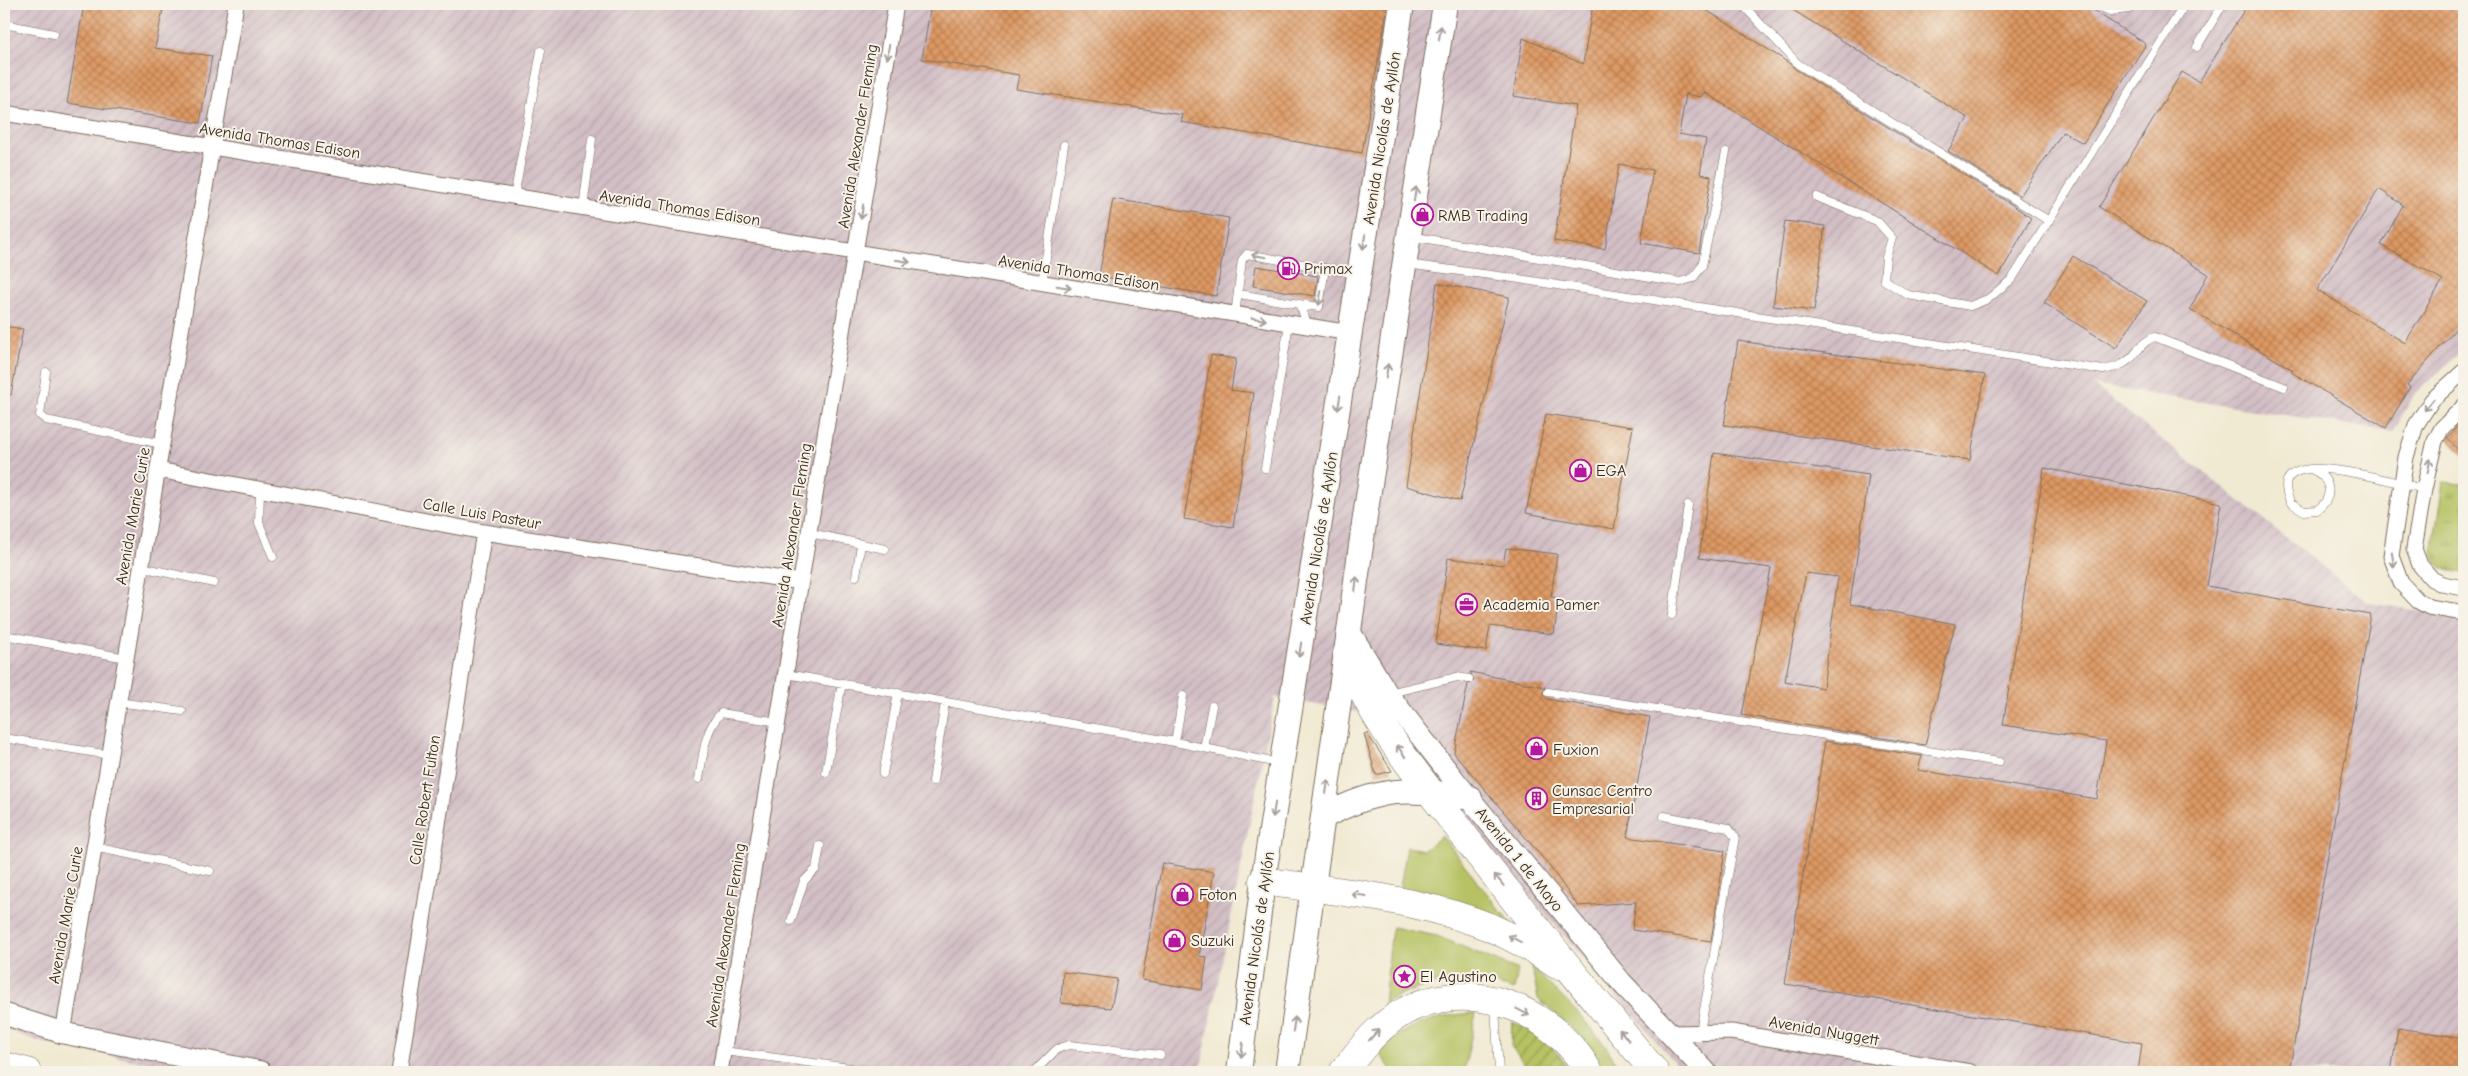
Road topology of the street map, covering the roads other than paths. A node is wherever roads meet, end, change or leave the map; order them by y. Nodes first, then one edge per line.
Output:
1 (236, 4) edge
2 (896, 4) edge
3 (1402, 4) edge
4 (1445, 4) edge
5 (1742, 4) edge
6 (2094, 4) edge
7 (2132, 4) edge
8 (2186, 4) edge
9 (2224, 4) edge
10 (4, 24) edge
11 (54, 34) dead end
12 (2197, 47) dead end
13 (541, 51) dead end
14 (4, 113) edge
15 (592, 139) dead end
16 (1064, 145) dead end
17 (212, 147) junction
18 (1726, 152) dead end
19 (514, 197) junction
20 (1817, 197) dead end
21 (583, 208) junction
22 (2049, 222) junction
23 (1408, 236) junction
24 (855, 253) junction
25 (1404, 264) junction
26 (1325, 268) junction
27 (1359, 274) junction
28 (1042, 283) junction
29 (1239, 294) junction
30 (1299, 304) junction
31 (1235, 315) junction
32 (1289, 324) junction
33 (1309, 326) junction
34 (1350, 333) junction
35 (2464, 371) edge
36 (46, 372) dead end
37 (2284, 387) dead end
38 (2464, 406) edge
39 (162, 444) junction
40 (1265, 468) dead end
41 (2311, 469) junction
42 (158, 470) junction
43 (2402, 484) junction
44 (2424, 489) junction
45 (260, 490) junction
46 (1688, 506) dead end
47 (484, 532) junction
48 (810, 533) junction
49 (861, 544) junction
50 (885, 549) dead end
51 (273, 557) dead end
52 (141, 567) junction
53 (856, 576) dead end
54 (801, 582) junction
55 (214, 583) dead end
56 (2464, 588) edge
57 (2464, 613) edge
58 (1672, 615) dead end
59 (4, 635) edge
60 (1348, 643) junction
61 (126, 658) junction
62 (786, 674) junction
63 (1469, 679) dead end
64 (842, 683) junction
65 (1548, 692) dead end
66 (898, 693) junction
67 (1387, 693) junction
68 (1183, 696) dead end
69 (118, 702) junction
70 (945, 702) junction
71 (1212, 706) dead end
72 (182, 711) dead end
73 (778, 722) junction
74 (4, 738) edge
75 (1176, 742) junction
76 (1204, 748) junction
77 (110, 754) junction
78 (1999, 762) dead end
79 (1282, 764) junction
80 (826, 772) dead end
81 (883, 774) dead end
82 (698, 779) dead end
83 (933, 781) dead end
84 (1430, 791) junction
85 (1470, 798) junction
86 (1664, 816) dead end
87 (1323, 817) junction
88 (820, 846) dead end
89 (94, 847) junction
90 (210, 871) dead end
91 (1263, 880) junction
92 (1313, 888) junction
93 (791, 921) dead end
94 (1584, 986) junction
95 (1495, 1000) junction
96 (4, 1014) edge
97 (1700, 1032) junction
98 (62, 1033) junction
99 (1671, 1034) junction
100 (724, 1051) junction
101 (1160, 1055) dead end
102 (4, 1066) edge
103 (1657, 1071) edge
104 (27, 1072) edge
105 (261, 1072) edge
106 (399, 1072) edge
107 (720, 1072) edge
108 (880, 1072) edge
109 (1034, 1072) edge
110 (1239, 1072) edge
111 (1287, 1072) edge
112 (1343, 1072) edge
113 (1499, 1072) edge
114 (1589, 1072) edge
115 (1706, 1072) edge
116 (1970, 1072) edge

1 - 17 street, Avenida Marie Curie
2 -> 24 street, Avenida Alexander Fleming
3 -> 27 main road, Avenida Nicolás de Ayllón
23 -> 4 main road
5 - 22 lane
6 - 7 lane
8 - 22 lane
9 - 12 lane
10 - 11 lane
13 - 19 lane
14 - 17 street, Avenida Thomas Edison
15 - 21 lane
16 - 28 lane
17 - 19 street, Avenida Thomas Edison
17 - 39 street, Avenida Marie Curie
18 - 23 lane
19 - 21 street, Avenida Thomas Edison
20 - 22 lane
21 - 24 street, Avenida Thomas Edison
23 - 25 main road
24 -> 28 street, Avenida Thomas Edison
24 - 48 street, Avenida Alexander Fleming
25 - 37 lane
60 -> 25 main road
26 - 27 lane
26 -> 29 lane
26 -> 30 lane
27 - 34 main road, Avenida Nicolás de Ayllón
28 -> 31 street, Avenida Thomas Edison
29 - 30 lane
29 - 31 lane
30 - 33 lane
31 -> 32 street, Avenida Thomas Edison
32 - 33 street, Avenida Thomas Edison
32 - 40 lane
33 - 34 street, Avenida Thomas Edison
34 -> 79 main road, Avenida Nicolás de Ayllón
35 -> 43 street
36 - 39 lane
44 -> 38 street
39 - 42 street, Avenida Marie Curie
41 - 41 lane
41 - 43 lane
42 - 45 street, Calle Luis Pasteur
42 - 52 street, Avenida Marie Curie
43 - 44 lane
43 -> 57 street
44 - 56 street
45 - 47 street, Calle Luis Pasteur
45 - 51 lane
46 - 58 lane
47 - 54 street, Calle Luis Pasteur
47 - 106 street, Calle Robert Fulton
48 - 49 lane
48 - 54 street, Avenida Alexander Fleming
49 - 50 lane
49 - 53 lane
52 - 55 lane
52 - 61 street, Avenida Marie Curie
54 - 62 street, Avenida Alexander Fleming
59 - 61 lane
60 - 67 street, Avenida 1 de Mayo
84 -> 60 highway
87 -> 60 main road
61 - 69 street, Avenida Marie Curie
62 - 64 lane
62 - 73 street, Avenida Alexander Fleming
63 - 67 lane
64 - 66 lane
64 - 80 lane
65 - 78 lane
66 - 70 lane
66 - 81 lane
67 - 85 street, Avenida 1 de Mayo
68 - 75 lane
69 - 72 lane
69 - 77 street, Avenida Marie Curie
70 - 75 lane
70 - 83 lane
71 - 76 lane
73 - 82 lane
73 - 100 street, Avenida Alexander Fleming
74 - 77 lane
75 - 76 lane
76 - 79 lane
77 - 89 street, Avenida Marie Curie
79 -> 91 main road, Avenida Nicolás de Ayllón
84 - 85 main road
84 - 87 main road
94 -> 84 highway
85 - 99 street, Avenida 1 de Mayo
86 - 97 lane
87 - 92 main road
88 - 93 lane
89 - 90 lane
89 - 98 street, Avenida Marie Curie
91 - 92 highway
91 -> 110 main road, Avenida Nicolás de Ayllón
94 -> 92 highway
111 -> 92 main road
103 -> 94 highway
112 -> 95 highway
95 - 113 lane
95 -> 114 highway
96 - 98 street
97 - 99 street, Avenida Nuggett
97 - 116 street, Avenida Nuggett
98 - 105 street
99 - 115 street, Avenida 1 de Mayo
100 - 107 street, Avenida Alexander Fleming
100 - 108 lane
101 - 109 lane
102 - 104 highway

